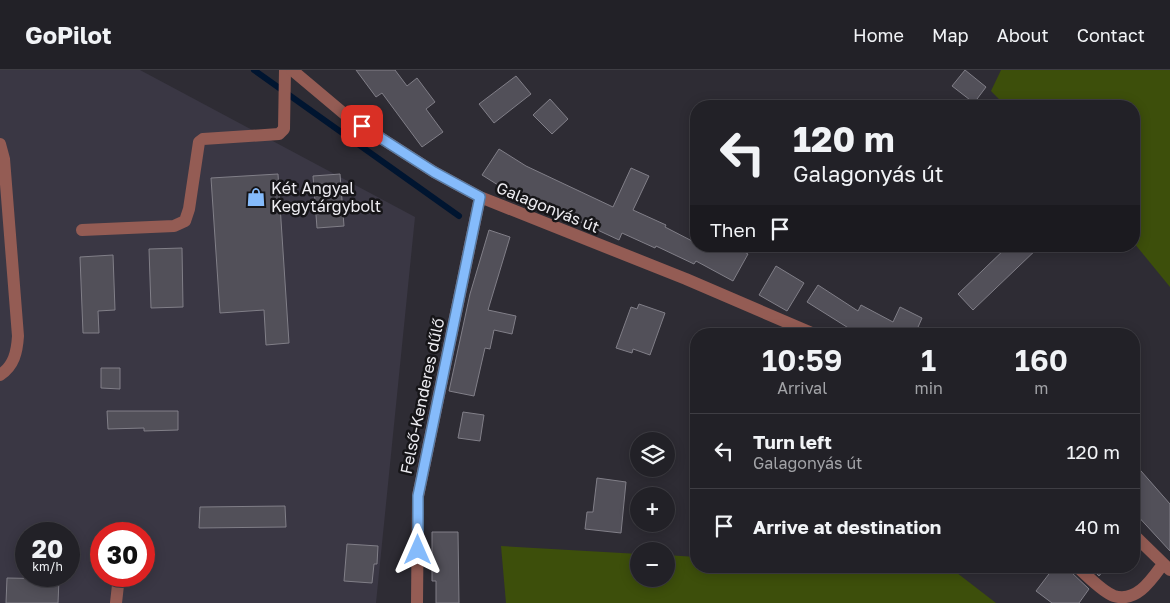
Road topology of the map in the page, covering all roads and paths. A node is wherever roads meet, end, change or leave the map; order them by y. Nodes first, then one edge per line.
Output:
1 (285, 70) edge
2 (292, 70) edge
3 (0, 144) edge
4 (480, 197) junction
5 (82, 230) dead end
6 (800, 328) edge
7 (0, 375) edge
8 (1140, 542) edge
9 (1167, 567) edge
10 (1084, 573) edge
11 (117, 587) edge
12 (116, 603) edge
13 (417, 603) edge

1 - 5 street
2 - 4 street, Galagonyás út
3 - 7 street
4 - 6 street, Galagonyás út
4 - 13 street, Felső-Kenderes dűlő
8 - 9 street
9 - 10 street
11 - 12 street

